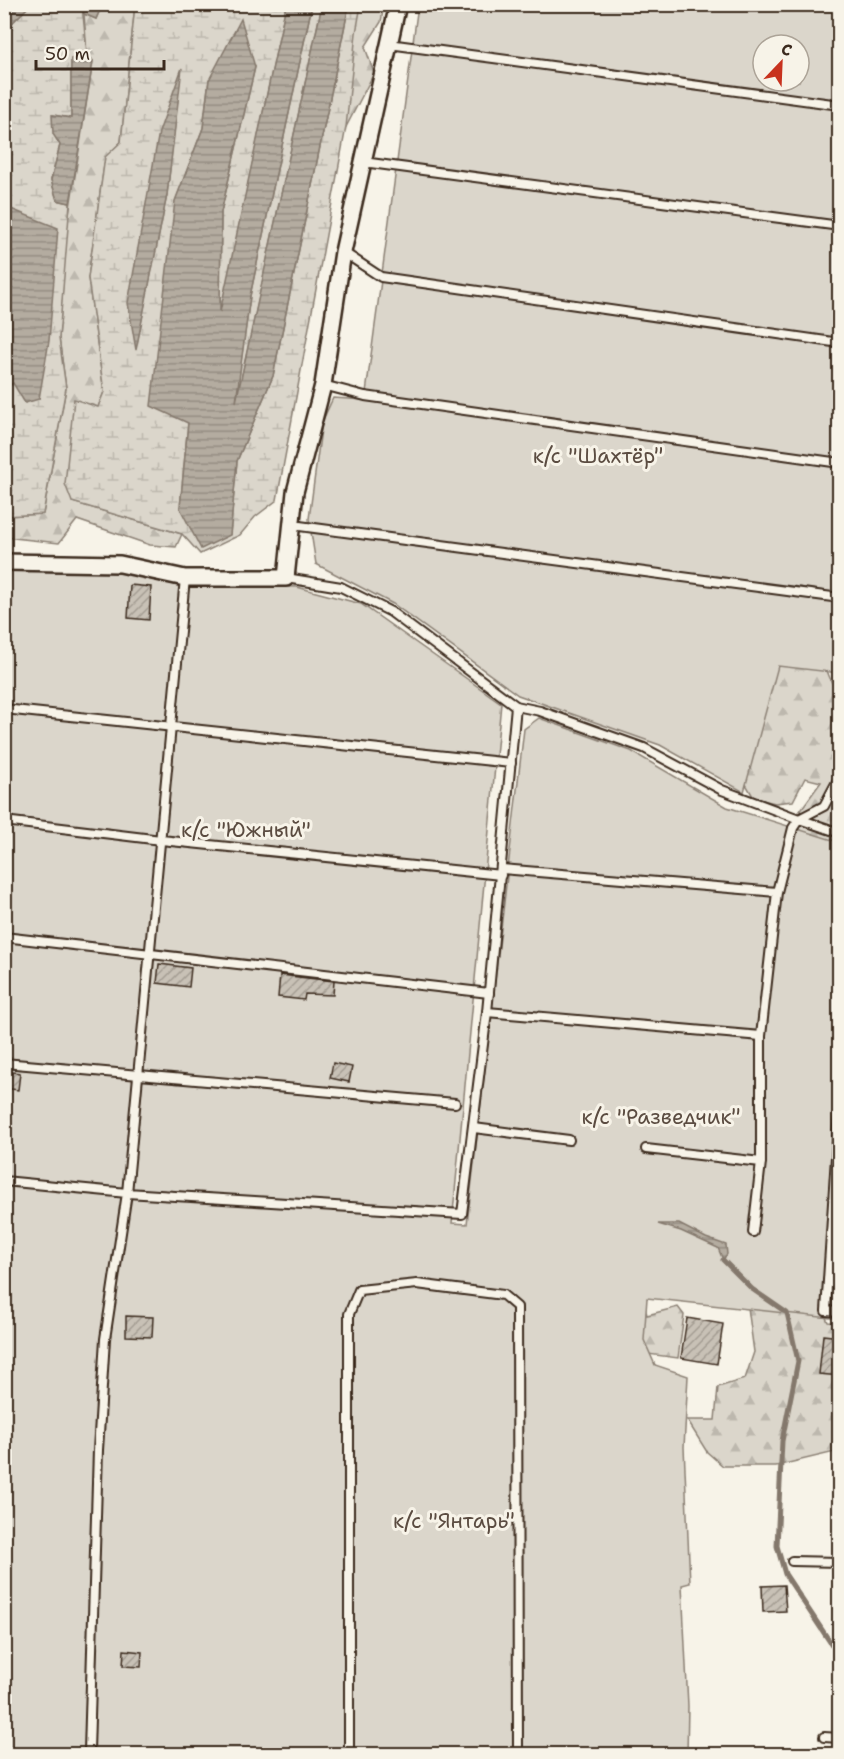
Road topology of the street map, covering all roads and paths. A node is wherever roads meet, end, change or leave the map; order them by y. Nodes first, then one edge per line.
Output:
1 (398, 4) edge
2 (389, 44) junction
3 (840, 105) edge
4 (363, 162) junction
5 (840, 226) edge
6 (343, 252) junction
7 (840, 343) edge
8 (323, 385) junction
9 (840, 463) edge
10 (292, 525) junction
11 (4, 562) edge
12 (185, 578) junction
13 (286, 578) junction
14 (840, 598) edge
15 (516, 706) junction
16 (4, 709) edge
17 (171, 726) junction
18 (511, 763) junction
19 (840, 776) edge
20 (799, 819) junction
21 (4, 821) edge
22 (840, 833) edge
23 (160, 840) junction
24 (502, 872) junction
25 (777, 892) junction
26 (4, 938) edge
27 (150, 953) junction
28 (489, 993) junction
29 (487, 1011) junction
30 (761, 1036) junction
31 (4, 1063) edge
32 (138, 1076) junction
33 (840, 1095) edge
34 (455, 1103) dead end
35 (474, 1128) junction
36 (569, 1140) dead end
37 (646, 1149) dead end
38 (761, 1162) junction
39 (4, 1181) edge
40 (127, 1193) junction
41 (836, 1195) edge
42 (753, 1232) dead end
43 (840, 1311) edge
44 (792, 1562) dead end
45 (840, 1562) edge
46 (824, 1737) dead end
47 (840, 1738) edge
48 (89, 1751) dead end
49 (349, 1755) edge
50 (518, 1755) edge

1 - 2 street
2 - 3 lane
2 - 4 street
4 - 5 lane
4 - 6 street
6 - 7 lane
6 - 8 street
8 - 9 lane
8 - 10 street
10 - 13 street
10 - 14 lane
11 - 12 street
12 - 13 street
12 - 17 lane
13 - 15 lane
15 - 18 lane
15 - 20 lane
16 - 17 lane
17 - 18 lane
17 - 23 lane
18 - 24 lane
19 - 20 lane
20 - 22 lane
20 - 25 lane
21 - 23 lane
23 - 24 lane
23 - 27 lane
24 - 25 lane
24 - 28 lane
25 - 30 lane
26 - 27 lane
27 - 28 lane
27 - 32 lane
28 - 29 lane
29 - 30 lane
29 - 35 lane
30 - 38 lane
31 - 32 lane
32 - 34 lane
32 - 40 lane
33 - 41 lane
35 - 36 lane
35 - 40 lane
37 - 38 lane
38 - 42 lane
39 - 40 lane
40 - 48 lane
41 - 43 lane
44 - 45 lane
46 - 47 lane
49 - 50 lane

